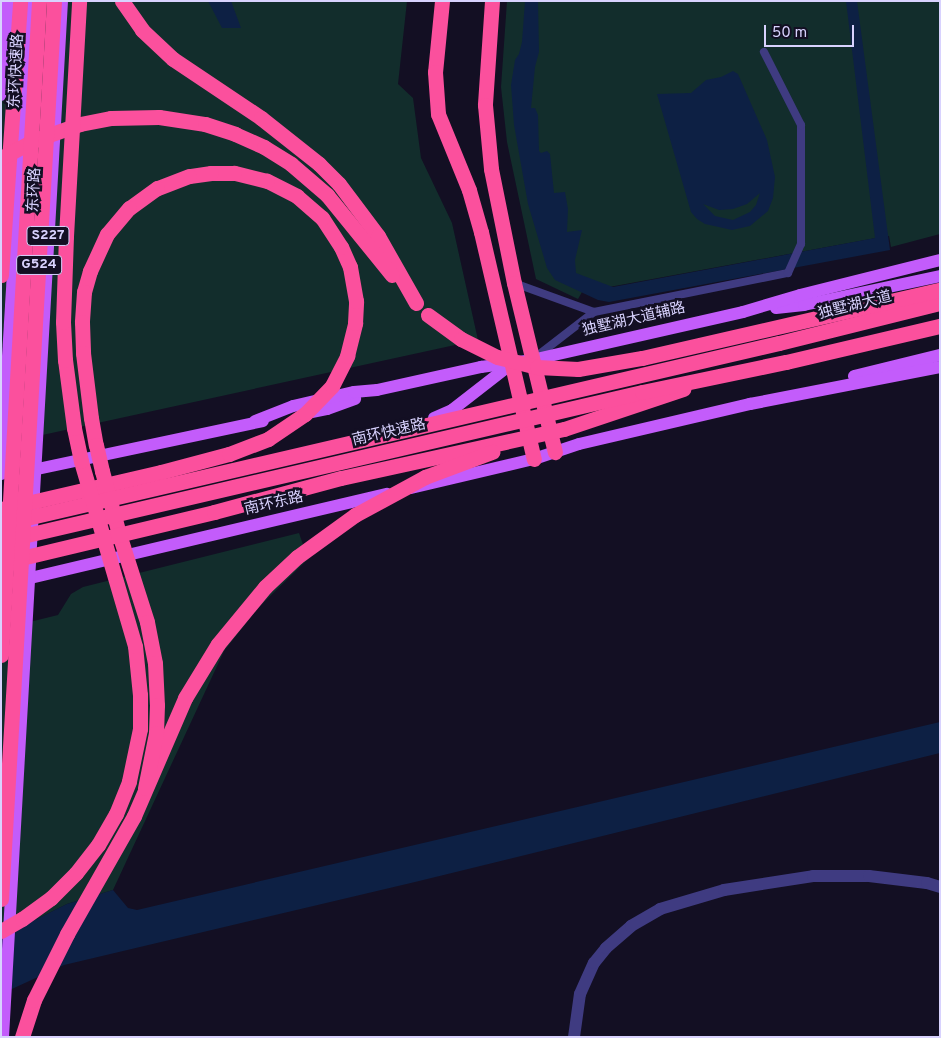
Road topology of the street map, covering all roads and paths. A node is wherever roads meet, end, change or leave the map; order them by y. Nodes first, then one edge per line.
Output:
1 (8, 1) edge
2 (20, 1) edge
3 (29, 1) edge
4 (39, 1) edge
5 (54, 1) edge
6 (62, 1) edge
7 (79, 1) edge
8 (122, 1) edge
9 (442, 1) edge
10 (492, 1) edge
11 (764, 52) dead end
12 (1, 95) edge
13 (1, 158) edge
14 (940, 260) edge
15 (1, 275) edge
16 (940, 276) edge
17 (514, 283) junction
18 (940, 290) edge
19 (416, 302) junction
20 (940, 303) edge
21 (594, 312) junction
22 (743, 312) junction
23 (940, 326) edge
24 (779, 343) joint
25 (940, 355) edge
26 (532, 360) junction
27 (511, 364) junction
28 (940, 367) edge
29 (715, 378) junction
30 (750, 404) junction
31 (564, 429) junction
32 (554, 452) junction
33 (534, 460) junction
34 (34, 470) junction
35 (1, 476) edge
36 (1, 509) edge
37 (32, 509) junction
38 (1, 516) edge
39 (4, 532) edge
40 (1, 563) edge
41 (28, 578) junction
42 (1, 586) edge
43 (1, 655) edge
44 (145, 788) junction
45 (940, 887) edge
46 (1, 899) edge
47 (5, 928) edge
48 (3, 1037) edge
49 (22, 1037) edge
50 (574, 1037) edge

1 - 12 main road
2 - 15 highway
3 - 35 main road, 东环路 / S227
4 - 39 highway, 东环快速路 / G524, bridge
5 - 46 highway, G524, bridge
6 - 34 main road, 东环路 / S227
7 - 47 highway, bridge
8 - 19 highway
9 - 27 highway
10 - 17 highway
11 - 21 lane
13 - 19 highway, bridge
14 - 22 main road, 独墅湖大道辅路
16 - 22 main road, 独墅湖大道辅路
17 - 21 lane
17 - 26 highway
18 - 19 highway, bridge
20 - 24 highway, 独墅湖大道
21 - 26 lane
22 - 26 main road, 独墅湖大道辅路
23 - 29 highway, 南环快速路, bridge
24 - 39 highway, 南环快速路, bridge
25 - 30 main road
26 - 27 main road
26 - 32 highway
27 - 33 highway
27 - 34 main road
27 - 37 main road
28 - 30 main road
29 - 31 highway, bridge
29 - 39 highway, 南环快速路, bridge
30 - 32 main road
31 - 40 highway, bridge
31 - 44 highway, bridge
32 - 33 main road, 南环东路
33 - 41 main road, 南环东路
34 - 35 main road
34 - 37 main road, S227
36 - 44 highway, bridge
37 - 38 main road
37 - 41 main road, S227
39 - 43 highway, G524, bridge
41 - 42 main road, 南环东路
41 - 47 main road, S227
44 - 49 highway
45 - 50 street
47 - 48 main road, S227

